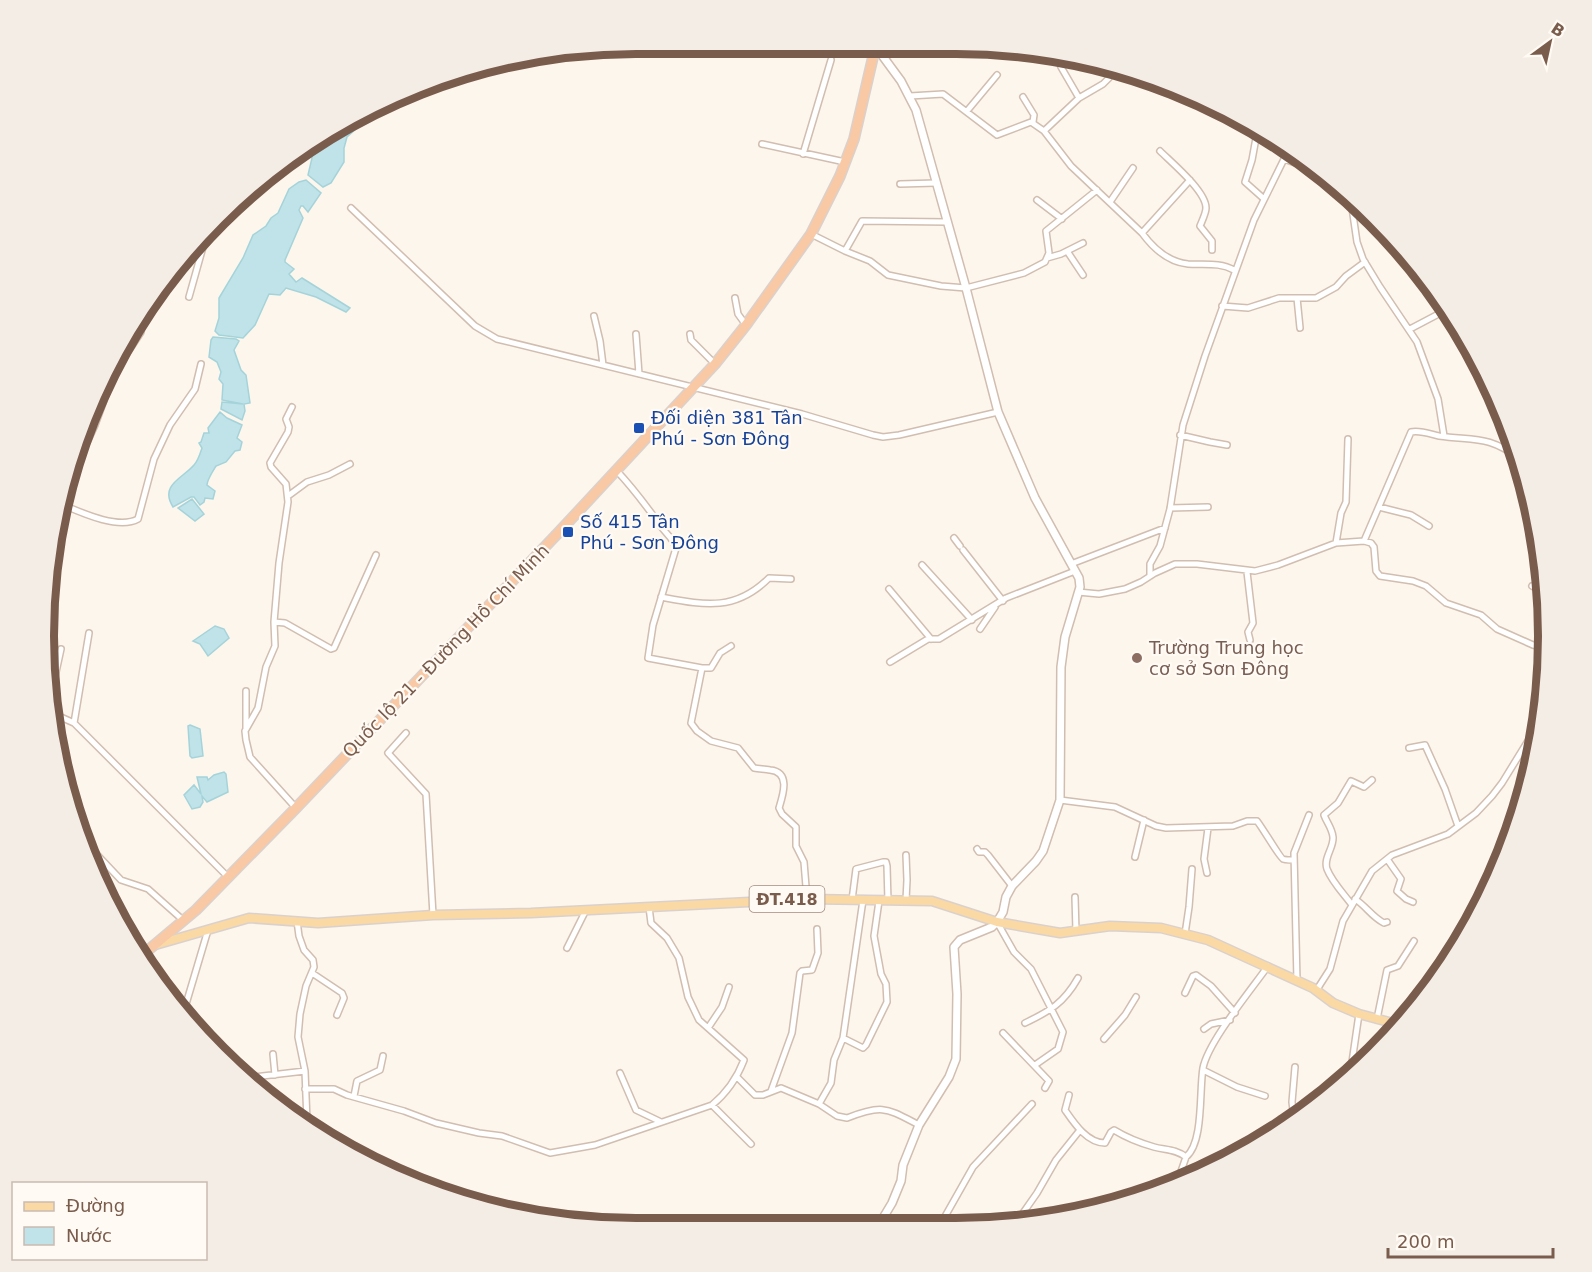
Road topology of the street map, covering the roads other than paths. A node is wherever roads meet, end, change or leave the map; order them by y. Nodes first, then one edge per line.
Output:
1 (874, 54) edge
2 (881, 54) edge
3 (831, 60) dead end
4 (1061, 67) dead end
5 (997, 75) dead end
6 (1109, 75) edge
7 (910, 96) junction
8 (1023, 97) dead end
9 (1079, 98) junction
10 (967, 111) junction
11 (1033, 122) junction
12 (1044, 131) junction
13 (1255, 137) edge
14 (762, 144) dead end
15 (1160, 151) dead end
16 (803, 154) junction
17 (1284, 159) joint
18 (845, 162) junction
19 (1294, 162) edge
20 (1133, 168) dead end
21 (1190, 180) junction
22 (936, 183) junction
23 (900, 184) dead end
24 (1097, 190) junction
25 (1263, 198) junction
26 (1037, 200) dead end
27 (1110, 202) junction
28 (351, 208) dead end
29 (1352, 209) edge
30 (1062, 219) junction
31 (947, 222) junction
32 (1142, 233) junction
33 (810, 234) junction
34 (206, 243) edge
35 (1083, 243) dead end
36 (1212, 250) dead end
37 (845, 251) junction
38 (1067, 251) junction
39 (1047, 258) junction
40 (1365, 262) junction
41 (1234, 270) junction
42 (1083, 275) dead end
43 (966, 288) junction
44 (189, 297) dead end
45 (735, 298) dead end
46 (1297, 298) junction
47 (1222, 306) junction
48 (1440, 313) edge
49 (594, 316) dead end
50 (747, 325) junction
51 (1300, 328) dead end
52 (1410, 329) junction
53 (141, 330) edge
54 (636, 334) dead end
55 (690, 334) dead end
56 (130, 348) edge
57 (201, 364) dead end
58 (603, 364) junction
59 (716, 364) junction
60 (639, 374) junction
61 (692, 388) junction
62 (104, 400) edge
63 (292, 407) dead end
64 (998, 412) junction
65 (1180, 435) junction
66 (1444, 436) junction
67 (89, 438) edge
68 (1348, 439) dead end
69 (1227, 445) dead end
70 (1508, 451) edge
71 (350, 464) dead end
72 (616, 470) junction
73 (288, 496) junction
74 (69, 507) edge
75 (1208, 507) dead end
76 (1379, 507) junction
77 (1170, 508) junction
78 (1429, 526) dead end
79 (1165, 528) junction
80 (954, 538) dead end
81 (1364, 541) junction
82 (1336, 543) junction
83 (376, 555) dead end
84 (922, 565) dead end
85 (1073, 568) junction
86 (1247, 572) junction
87 (1150, 576) junction
88 (791, 579) dead end
89 (1532, 586) dead end
90 (1536, 588) edge
91 (889, 589) dead end
92 (1078, 592) junction
93 (661, 597) junction
94 (1003, 601) junction
95 (996, 606) junction
96 (972, 620) junction
97 (274, 622) junction
98 (980, 629) dead end
99 (89, 633) dead end
100 (931, 639) junction
101 (1250, 640) dead end
102 (731, 646) dead end
103 (1538, 646) edge
104 (61, 649) dead end
105 (890, 662) dead end
106 (702, 668) junction
107 (55, 676) edge
108 (246, 691) dead end
109 (60, 717) edge
110 (74, 723) junction
111 (245, 731) junction
112 (406, 733) dead end
113 (1529, 739) edge
114 (1409, 748) dead end
115 (1372, 780) dead end
116 (1060, 800) junction
117 (296, 808) junction
118 (1309, 815) dead end
119 (1144, 820) junction
120 (1458, 826) junction
121 (1208, 828) junction
122 (977, 849) dead end
123 (96, 854) edge
124 (906, 855) dead end
125 (1135, 858) dead end
126 (1387, 859) junction
127 (1294, 860) junction
128 (1192, 869) dead end
129 (1207, 873) dead end
130 (228, 878) junction
131 (1012, 886) junction
132 (1076, 897) dead end
133 (807, 898) junction
134 (852, 900) junction
135 (863, 900) junction
136 (906, 900) junction
137 (883, 901) junction
138 (1353, 902) junction
139 (1413, 902) dead end
140 (650, 907) junction
141 (586, 910) junction
142 (433, 915) junction
143 (184, 921) junction
144 (297, 921) junction
145 (997, 922) junction
146 (1387, 922) dead end
147 (817, 929) dead end
148 (207, 930) junction
149 (1077, 931) junction
150 (1185, 934) junction
151 (1414, 941) dead end
152 (154, 945) junction
153 (567, 948) dead end
154 (147, 951) edge
155 (1268, 966) junction
156 (312, 973) junction
157 (1078, 978) dead end
158 (1297, 981) junction
159 (729, 987) dead end
160 (1316, 991) junction
161 (1185, 993) dead end
162 (1136, 997) dead end
163 (186, 1005) edge
164 (1052, 1010) junction
165 (1235, 1013) junction
166 (1359, 1014) junction
167 (337, 1015) dead end
168 (1377, 1019) junction
169 (1230, 1020) junction
170 (1025, 1023) dead end
171 (1391, 1023) edge
172 (708, 1028) junction
173 (1204, 1029) dead end
174 (1003, 1033) dead end
175 (843, 1038) junction
176 (1104, 1039) dead end
177 (273, 1054) dead end
178 (383, 1056) dead end
179 (1352, 1063) edge
180 (1035, 1065) junction
181 (1295, 1067) dead end
182 (1203, 1070) junction
183 (305, 1071) junction
184 (620, 1073) dead end
185 (275, 1074) junction
186 (255, 1077) edge
187 (737, 1077) junction
188 (1045, 1088) dead end
189 (305, 1089) junction
190 (771, 1091) junction
191 (1069, 1095) dead end
192 (354, 1096) junction
193 (1266, 1096) dead end
194 (819, 1104) junction
195 (1032, 1104) dead end
196 (712, 1105) junction
197 (1293, 1110) edge
198 (307, 1115) edge
199 (661, 1122) junction
200 (919, 1125) junction
201 (1080, 1130) junction
202 (750, 1144) dead end
203 (1186, 1156) junction
204 (1180, 1173) edge
205 (1022, 1214) edge
206 (882, 1218) edge
207 (944, 1218) edge

1 - 18 highway, Quốc lộ 21 - Đường Hồ Chí Minh
2 - 7 street
3 - 16 street
4 - 9 street
5 - 10 street
6 - 9 street
7 - 10 street
7 - 22 street
8 - 11 street
9 - 12 street
10 - 11 street
11 - 12 street
12 - 24 street
13 - 25 street
14 - 16 street
15 - 21 street
16 - 18 street
17 - 19 street
17 - 25 street
18 - 33 highway, Quốc lộ 21 - Đường Hồ Chí Minh
20 - 27 street
21 - 32 street
21 - 36 street
22 - 23 street
22 - 31 street
24 - 27 street
24 - 30 street
25 - 41 street
26 - 30 street
27 - 32 street
28 - 58 street
29 - 40 street
30 - 39 street
31 - 37 street
31 - 43 street
32 - 41 street
33 - 37 street
33 - 50 highway, Quốc lộ 21 - Đường Hồ Chí Minh
34 - 44 street
35 - 38 street
37 - 43 street
38 - 39 street
38 - 42 street
39 - 43 street
40 - 46 street
40 - 52 street
41 - 47 street
43 - 64 street
45 - 50 street
46 - 47 street
46 - 51 street
47 - 65 street
48 - 52 street
49 - 58 street
50 - 59 highway, Quốc lộ 21 - Đường Hồ Chí Minh
52 - 66 street
53 - 56 street
54 - 60 street
55 - 59 street
57 - 74 street
58 - 60 street
59 - 61 highway, Quốc lộ 21 - Đường Hồ Chí Minh
60 - 61 street
61 - 64 street
61 - 72 highway, Quốc lộ 21 - Đường Hồ Chí Minh
62 - 67 street
63 - 73 street
64 - 85 street
65 - 69 street
65 - 77 street
66 - 70 street
66 - 76 street
68 - 82 street
71 - 73 street
72 - 93 street
72 - 117 highway, Quốc lộ 21 - Đường Hồ Chí Minh
73 - 97 street
75 - 77 street
76 - 78 street
76 - 81 street
77 - 79 street
79 - 85 street
79 - 87 street
80 - 94 street
81 - 82 street
81 - 103 street
82 - 86 street
83 - 97 street
84 - 96 street
85 - 92 street
85 - 94 street
86 - 87 street
86 - 101 street
87 - 92 street
88 - 93 street
89 - 90 street
91 - 100 street
92 - 116 street
93 - 106 street
94 - 95 street
95 - 96 street
95 - 98 street
96 - 100 street
97 - 111 street
99 - 110 street
100 - 105 street
102 - 106 street
104 - 107 street
106 - 133 street
108 - 111 street
109 - 110 street
110 - 130 street
111 - 117 street
112 - 142 street
113 - 120 street
114 - 120 street
115 - 138 street
116 - 119 street
116 - 131 street
117 - 130 highway, Quốc lộ 21 - Đường Hồ Chí Minh
118 - 127 street
119 - 121 street
119 - 125 street
120 - 126 street
121 - 127 street
121 - 129 street
122 - 131 street
123 - 143 street
124 - 136 street
126 - 138 street
126 - 139 street
127 - 158 street
128 - 150 street
130 - 143 highway, Quốc lộ 21 - Đường Hồ Chí Minh
131 - 145 street
132 - 149 street
133 - 134 main road, ĐT.418
133 - 140 main road, ĐT.418
134 - 135 main road, ĐT.418
134 - 137 street
135 - 137 main road, ĐT.418
135 - 175 street
136 - 137 main road, ĐT.418
136 - 145 main road, ĐT.418
137 - 175 street
138 - 146 street
138 - 160 street
140 - 141 main road, ĐT.418
140 - 172 street
141 - 142 main road, ĐT.418
141 - 153 street
142 - 144 main road, ĐT.418
143 - 152 highway, Quốc lộ 21 - Đường Hồ Chí Minh
144 - 148 main road, ĐT.418
144 - 156 street
145 - 149 main road, ĐT.418
145 - 164 street
145 - 200 street
147 - 190 street
148 - 152 main road, ĐT.418
148 - 163 street
149 - 150 main road, ĐT.418
150 - 155 main road, ĐT.418
151 - 168 street
152 - 154 highway, Quốc lộ 21 - Đường Hồ Chí Minh
155 - 158 main road, ĐT.418
155 - 165 street
156 - 167 street
156 - 183 street
157 - 164 street
158 - 160 main road, ĐT.418
159 - 172 street
160 - 166 main road, ĐT.418
161 - 165 street
162 - 176 street
164 - 170 street
164 - 180 street
165 - 169 street
166 - 168 main road, ĐT.418
166 - 179 street
168 - 171 main road, ĐT.418
169 - 173 street
169 - 182 street
172 - 187 street
174 - 180 street
175 - 194 street
177 - 185 street
178 - 192 street
180 - 188 street
181 - 197 street
182 - 193 street
182 - 203 street
183 - 185 street
183 - 189 street
184 - 199 street
185 - 186 street
187 - 190 street
187 - 196 street
189 - 192 street
189 - 198 street
190 - 194 street
191 - 201 street
192 - 199 street
194 - 200 street
195 - 207 street
196 - 199 street
196 - 202 street
200 - 206 street
201 - 203 street
201 - 205 street
203 - 204 street

